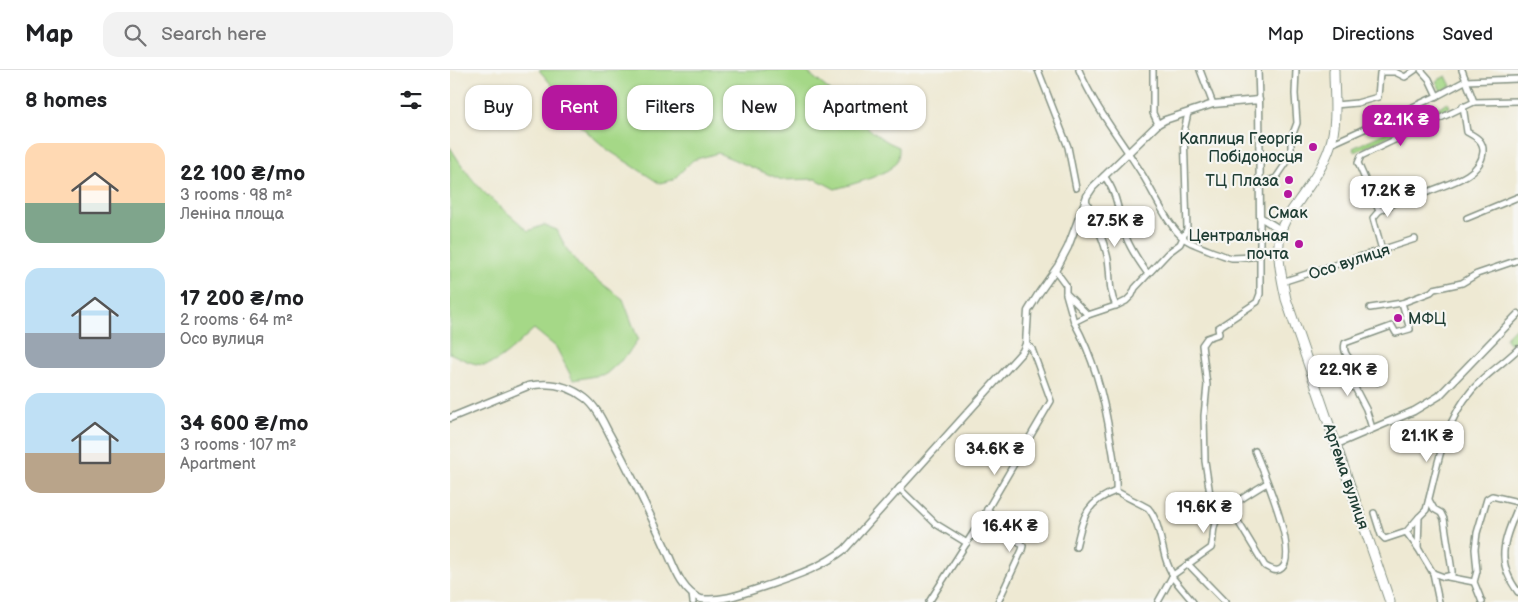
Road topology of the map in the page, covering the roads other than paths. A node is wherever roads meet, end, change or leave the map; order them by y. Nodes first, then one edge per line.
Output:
1 (1038, 70) edge
2 (1079, 70) edge
3 (1153, 70) edge
4 (1200, 70) edge
5 (1258, 70) edge
6 (1296, 70) edge
7 (1334, 70) edge
8 (1415, 70) edge
9 (1421, 70) edge
10 (1462, 70) edge
11 (1518, 79) edge
12 (1465, 81) junction
13 (1437, 96) junction
14 (1259, 100) junction
15 (1518, 101) edge
16 (1474, 102) junction
17 (1213, 104) junction
18 (1335, 105) junction
19 (1463, 106) junction
20 (1188, 113) junction
21 (1158, 124) junction
22 (1331, 144) junction
23 (1129, 153) junction
24 (1104, 176) junction
25 (1260, 184) junction
26 (1076, 188) dead end
27 (1406, 188) dead end
28 (1428, 192) dead end
29 (1518, 197) edge
30 (1086, 200) junction
31 (1379, 211) junction
32 (1260, 217) junction
33 (1467, 218) dead end
34 (1280, 232) junction
35 (1183, 238) junction
36 (1415, 239) dead end
37 (1382, 250) junction
38 (1259, 256) junction
39 (1518, 260) edge
40 (1055, 270) junction
41 (1148, 274) junction
42 (1282, 282) junction
43 (1066, 294) junction
44 (1402, 303) junction
45 (1116, 306) junction
46 (1370, 308) dead end
47 (1518, 314) edge
48 (1088, 315) junction
49 (1074, 322) junction
50 (1026, 344) junction
51 (1518, 349) edge
52 (1363, 374) junction
53 (1378, 382) dead end
54 (450, 418) edge
55 (1372, 428) junction
56 (1336, 444) junction
57 (1255, 451) dead end
58 (1267, 483) junction
59 (899, 488) junction
60 (1116, 491) junction
61 (1428, 500) junction
62 (1518, 502) edge
63 (1518, 507) edge
64 (987, 509) junction
65 (1229, 510) junction
66 (1374, 513) dead end
67 (1419, 517) junction
68 (1218, 518) junction
69 (1406, 532) junction
70 (967, 543) junction
71 (1076, 547) dead end
72 (1418, 548) junction
73 (1188, 564) junction
74 (1433, 572) junction
75 (1172, 576) junction
76 (1448, 577) junction
77 (1474, 582) junction
78 (1518, 592) edge
79 (692, 594) junction
80 (725, 601) edge
81 (693, 602) edge
82 (929, 602) edge
83 (998, 602) edge
84 (1158, 602) edge
85 (1193, 602) edge
86 (1225, 602) edge
87 (1390, 602) edge
88 (1440, 602) edge
89 (1482, 602) edge

1 - 26 street
2 - 23 street
3 - 21 street
4 - 17 street
5 - 14 street
6 - 25 street
7 - 18 highway
8 - 18 street
9 - 13 street
10 - 12 street
11 - 12 street
12 - 13 street
12 - 16 street
13 - 22 street
14 - 17 street
14 - 25 street
15 - 16 street
16 - 19 street
17 - 20 street
18 - 22 highway
19 - 28 street
19 - 31 street
20 - 21 street
20 - 35 street
21 - 23 street
22 - 34 highway
23 - 24 street
23 - 35 street
24 - 30 street
24 - 41 street
25 - 32 street
27 - 31 street
29 - 33 street
30 - 40 street
30 - 45 street
31 - 37 street
32 - 34 street
32 - 38 street
34 - 42 highway, Артема вулиця
35 - 38 street
35 - 41 street
36 - 37 street, Осо вулиця
37 - 42 street, Осо вулиця
38 - 68 street
39 - 44 street
40 - 43 street
40 - 50 street
41 - 45 street
42 - 56 highway, Артема вулиця
43 - 48 street
43 - 49 street
44 - 46 street
44 - 52 street
45 - 48 street
47 - 55 street
48 - 49 street
49 - 60 street
50 - 59 street
50 - 64 street
51 - 61 street
52 - 53 street
52 - 55 street
54 - 79 street
55 - 56 street
56 - 87 highway, Артема вулиця
57 - 58 street
58 - 65 street
58 - 65 street
59 - 70 street
59 - 80 street
60 - 71 street
60 - 75 street
61 - 67 street
61 - 76 street
62 - 77 street
63 - 78 street
64 - 70 street
64 - 83 street
65 - 68 street
66 - 69 street
67 - 69 street
67 - 72 street
68 - 73 street
69 - 72 street
70 - 82 street
72 - 74 street
73 - 75 street
73 - 86 street
74 - 76 street
74 - 88 street
75 - 84 street
75 - 85 street
76 - 77 street
77 - 89 street
79 - 80 street
79 - 81 street

